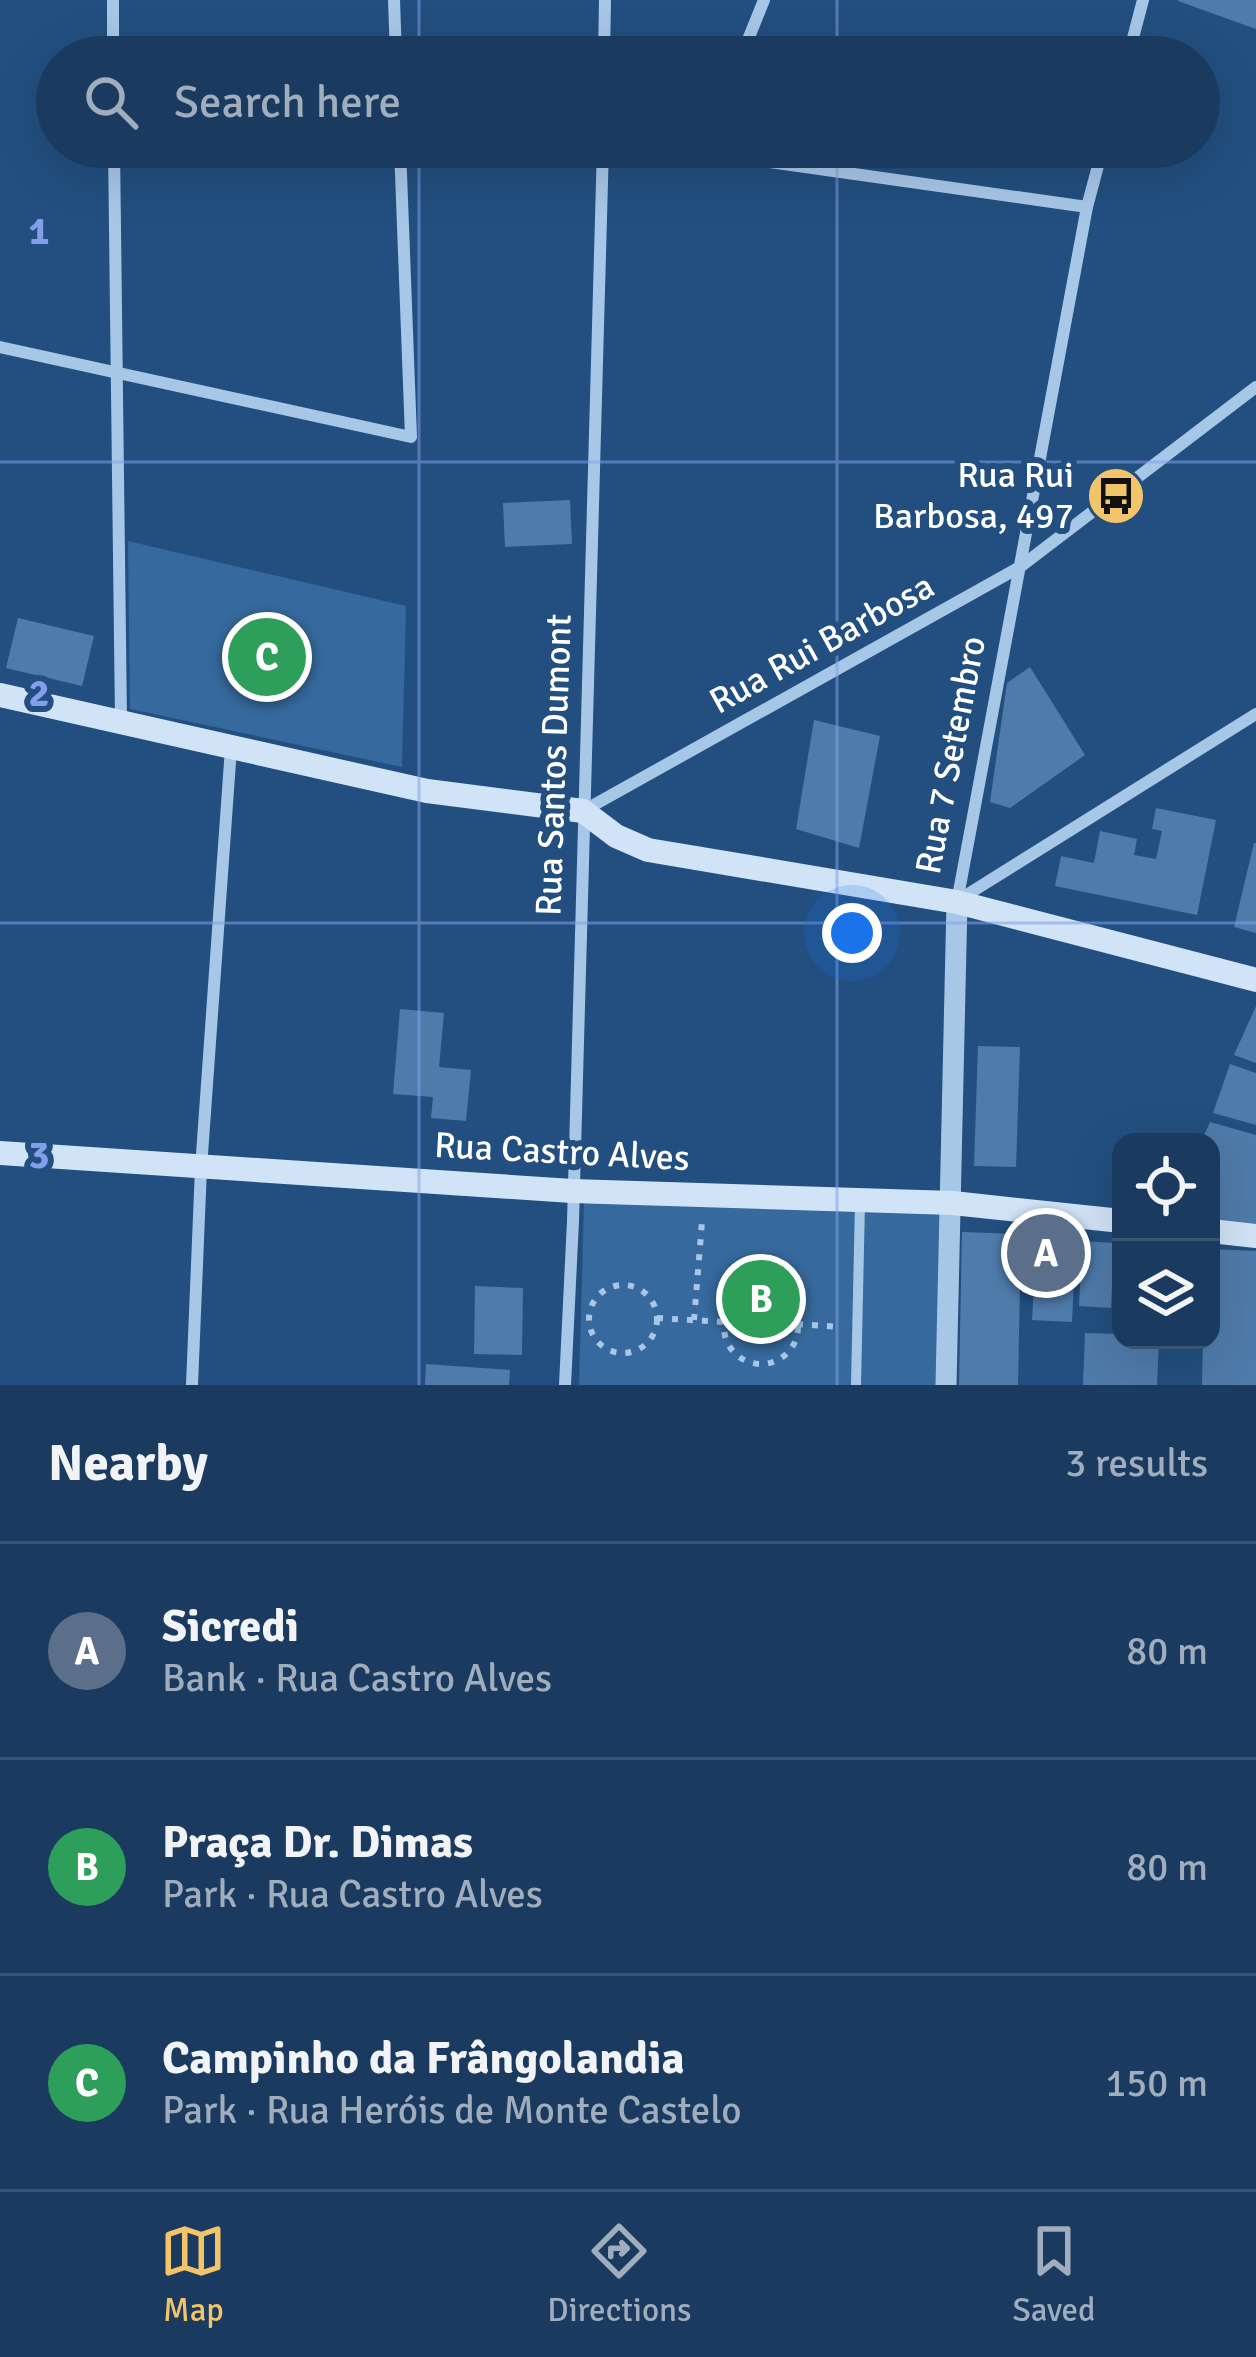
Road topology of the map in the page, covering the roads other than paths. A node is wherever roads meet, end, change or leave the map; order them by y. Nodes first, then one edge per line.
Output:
1 (113, 0) edge
2 (394, 0) edge
3 (605, 0) edge
4 (764, 0) edge
5 (1143, 0) edge
6 (113, 36) edge
7 (395, 36) edge
8 (604, 36) edge
9 (749, 36) edge
10 (1134, 36) edge
11 (114, 168) edge
12 (401, 168) edge
13 (602, 168) edge
14 (828, 168) edge
15 (1097, 168) edge
16 (1087, 206) junction
17 (0, 346) edge
18 (116, 371) junction
19 (1256, 388) edge
20 (1019, 567) junction
21 (0, 695) edge
22 (1256, 714) edge
23 (121, 721) junction
24 (231, 748) junction
25 (583, 811) junction
26 (957, 902) junction
27 (1256, 980) edge
28 (0, 1153) edge
29 (201, 1168) junction
30 (572, 1191) junction
31 (860, 1200) junction
32 (953, 1203) junction
33 (1112, 1220) edge
34 (1220, 1232) edge
35 (1256, 1236) edge
36 (192, 1385) edge
37 (565, 1385) edge
38 (856, 1385) edge
39 (946, 1385) edge

1 - 6 street
2 - 7 street
3 - 8 street
4 - 9 street
5 - 10 street
11 - 18 street
12 - 18 street
13 - 25 street, Rua Santos Dumont
14 - 16 street
15 - 16 street, Rua 7 Setembro
16 - 20 street, Rua 7 Setembro
17 - 18 street
18 - 23 street
19 - 20 street, Rua Rui Barbosa
20 - 25 street, Rua Rui Barbosa
20 - 26 street, Rua 7 Setembro
21 - 23 main road
22 - 26 street
23 - 24 main road
24 - 25 main road
24 - 29 street
25 - 26 main road
25 - 30 street, Rua Santos Dumont
26 - 27 main road
26 - 32 street, Rua 7 Setembro
28 - 29 main road, Rua Castro Alves
29 - 30 main road, Rua Castro Alves
29 - 36 street
30 - 31 main road, Rua Castro Alves
30 - 37 street, Rua Santos Dumont
31 - 32 main road, Rua Castro Alves
31 - 38 street
32 - 33 main road, Rua Castro Alves
32 - 39 street, Rua 7 Setembro
34 - 35 main road

